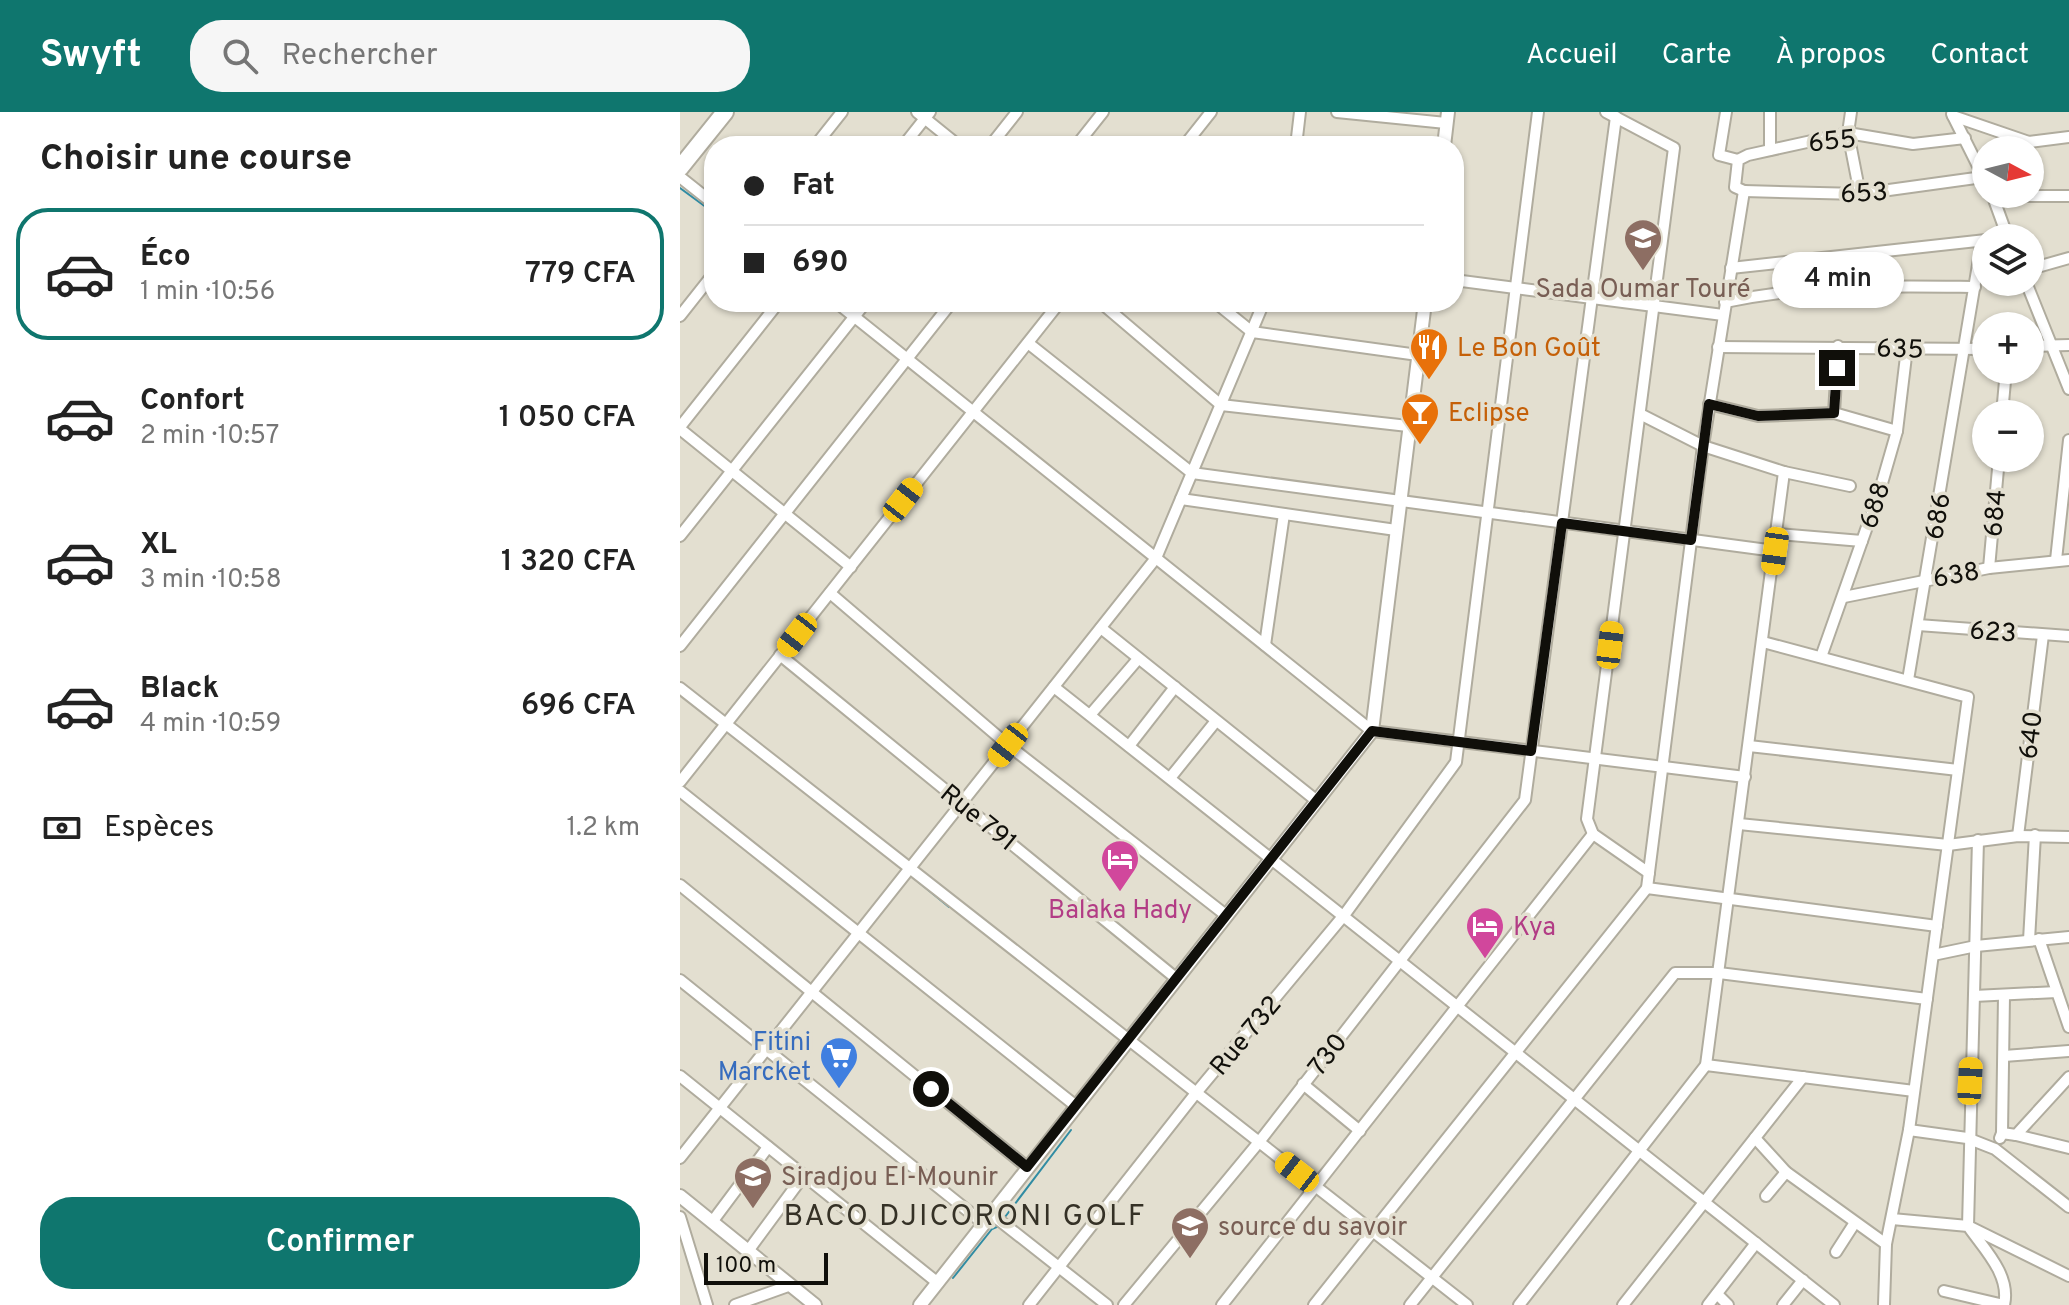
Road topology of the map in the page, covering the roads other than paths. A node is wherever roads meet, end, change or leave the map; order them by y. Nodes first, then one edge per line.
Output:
1 (725, 112) edge
2 (842, 112) edge
3 (1017, 112) edge
4 (1103, 112) edge
5 (1211, 112) edge
6 (1300, 112) edge
7 (1337, 112) edge
8 (1538, 112) edge
9 (1726, 112) edge
10 (1770, 112) edge
11 (1851, 112) edge
12 (924, 114) edge
13 (1952, 114) edge
14 (1391, 115) edge
15 (1611, 115) edge
16 (1447, 117) edge
17 (1848, 133) junction
18 (706, 136) edge
19 (823, 136) edge
20 (910, 136) edge
21 (948, 136) edge
22 (998, 136) edge
23 (1084, 136) edge
24 (1192, 136) edge
25 (1297, 136) edge
26 (2069, 137) edge
27 (704, 138) edge
28 (1965, 138) junction
29 (1770, 150) junction
30 (1972, 153) edge
31 (1743, 157) junction
32 (680, 168) edge
33 (680, 177) edge
34 (1972, 181) edge
35 (1744, 191) junction
36 (1860, 194) junction
37 (704, 196) edge
38 (2044, 196) edge
39 (2069, 196) edge
40 (1972, 241) edge
41 (2069, 258) edge
42 (2044, 265) edge
43 (1731, 268) junction
44 (1464, 281) edge
45 (704, 286) edge
46 (1972, 287) edge
47 (1516, 288) junction
48 (1973, 296) edge
49 (2032, 296) edge
50 (1592, 298) junction
51 (1725, 302) junction
52 (1654, 306) junction
53 (771, 312) edge
54 (849, 312) edge
55 (859, 312) edge
56 (944, 312) edge
57 (1052, 312) edge
58 (1112, 312) edge
59 (1227, 312) edge
60 (1260, 312) edge
61 (1424, 312) edge
62 (1723, 315) junction
63 (680, 316) edge
64 (855, 317) junction
65 (1252, 332) junction
66 (1028, 343) junction
67 (2051, 344) junction
68 (2044, 345) edge
69 (2069, 345) edge
70 (1838, 346) junction
71 (1718, 347) junction
72 (1907, 348) junction
73 (1972, 350) edge
74 (1963, 351) junction
75 (1418, 355) junction
76 (907, 359) junction
77 (2069, 389) edge
78 (1709, 404) junction
79 (1221, 405) junction
80 (973, 412) junction
81 (1834, 413) junction
82 (1640, 414) junction
83 (1408, 426) junction
84 (680, 428) edge
85 (1897, 431) junction
86 (2069, 440) edge
87 (1703, 446) junction
88 (732, 471) junction
89 (1784, 472) junction
90 (1998, 472) edge
91 (1192, 473) junction
92 (1850, 486) dead end
93 (1181, 499) junction
94 (1400, 501) junction
95 (785, 513) junction
96 (1487, 513) junction
97 (1284, 514) junction
98 (1562, 523) junction
99 (1396, 530) junction
100 (1625, 531) junction
101 (1777, 534) junction
102 (680, 536) edge
103 (1691, 540) junction
104 (1862, 541) junction
105 (1775, 551) junction
106 (1156, 558) junction
107 (2056, 560) junction
108 (2069, 560) edge
109 (851, 567) junction
110 (1989, 568) junction
111 (1925, 579) junction
112 (830, 593) junction
113 (1844, 597) junction
114 (1918, 625) junction
115 (1101, 628) junction
116 (2043, 635) junction
117 (2069, 636) edge
118 (1763, 642) junction
119 (1265, 645) junction
120 (680, 646) edge
121 (780, 655) junction
122 (1821, 657) junction
123 (1138, 659) junction
124 (1908, 680) junction
125 (1054, 687) junction
126 (1175, 687) junction
127 (680, 688) edge
128 (1090, 715) junction
129 (1216, 721) junction
130 (726, 724) junction
131 (1372, 731) junction
132 (1458, 742) junction
133 (1008, 745) junction
134 (1129, 746) junction
135 (1749, 746) junction
136 (1531, 751) junction
137 (1596, 759) junction
138 (1662, 767) junction
139 (1958, 770) junction
140 (1745, 777) junction
141 (1170, 778) junction
142 (680, 782) edge
143 (680, 791) edge
144 (1317, 801) junction
145 (962, 802) junction
146 (1739, 824) junction
147 (1593, 834) junction
148 (2035, 835) junction
149 (2018, 836) junction
150 (2069, 837) edge
151 (1978, 840) junction
152 (1948, 845) junction
153 (1272, 859) junction
154 (910, 868) junction
155 (1649, 873) junction
156 (680, 885) edge
157 (1647, 888) junction
158 (1728, 899) junction
159 (1345, 914) junction
160 (1227, 916) junction
161 (1937, 926) junction
162 (859, 933) junction
163 (2069, 937) edge
164 (2034, 940) junction
165 (1976, 946) junction
166 (1933, 955) junction
167 (1400, 961) junction
168 (1719, 973) junction
169 (1177, 979) junction
170 (680, 980) edge
171 (812, 992) junction
172 (2057, 992) junction
173 (1974, 996) junction
174 (2004, 996) junction
175 (1927, 999) junction
176 (1458, 1006) junction
177 (2069, 1027) edge
178 (1129, 1040) junction
179 (766, 1049) junction
180 (2069, 1051) edge
181 (1516, 1052) junction
182 (2004, 1056) junction
183 (1706, 1065) junction
184 (680, 1076) edge
185 (1803, 1077) junction
186 (2069, 1077) edge
187 (1303, 1084) junction
188 (1914, 1091) junction
189 (1196, 1093) junction
190 (1574, 1099) junction
191 (1076, 1106) junction
192 (720, 1108) junction
193 (1909, 1130) junction
194 (1360, 1131) junction
195 (2002, 1133) junction
196 (2016, 1135) junction
197 (1755, 1138) junction
198 (1967, 1138) junction
199 (1259, 1142) junction
200 (768, 1147) junction
201 (2069, 1148) edge
202 (1995, 1149) junction
203 (1640, 1151) junction
204 (680, 1158) edge
205 (1027, 1167) junction
206 (1786, 1172) junction
207 (804, 1175) junction
208 (1316, 1187) junction
209 (680, 1196) edge
210 (1766, 1196) dead end
211 (1705, 1202) junction
212 (2069, 1207) edge
213 (680, 1217) edge
214 (987, 1218) junction
215 (1892, 1219) junction
216 (712, 1222) junction
217 (1854, 1224) junction
218 (1968, 1226) junction
219 (1372, 1232) junction
220 (1756, 1243) junction
221 (1886, 1244) junction
222 (748, 1251) junction
223 (1836, 1252) dead end
224 (1059, 1268) junction
225 (2069, 1276) edge
226 (1432, 1277) junction
227 (1803, 1280) junction
228 (938, 1283) junction
229 (791, 1285) junction
230 (1944, 1291) dead end
231 (1717, 1294) junction
232 (707, 1305) edge
233 (735, 1305) edge
234 (815, 1305) edge
235 (920, 1305) edge
236 (1029, 1305) edge
237 (1107, 1305) edge
238 (1124, 1305) edge
239 (1222, 1305) edge
240 (1314, 1305) edge
241 (1410, 1305) edge
242 (1467, 1305) edge
243 (1519, 1305) edge
244 (1623, 1305) edge
245 (1708, 1305) edge
246 (1728, 1305) edge
247 (1783, 1305) edge
248 (1834, 1305) edge
249 (1884, 1305) edge
250 (2004, 1305) edge

1 - 18 main road
2 - 19 street
3 - 22 street
4 - 23 street
5 - 24 street
6 - 25 street
7 - 14 street
8 - 47 street
9 - 31 street
10 - 29 street
11 - 17 street
12 - 20 street
12 - 21 street
13 - 26 street
13 - 28 street
14 - 16 street
15 - 50 street
15 - 52 street
17 - 28 street, 655
17 - 29 street, 655
17 - 36 street
27 - 32 main road
28 - 30 street
29 - 31 street, 655
31 - 35 street
33 - 37 street
34 - 36 street, 653
35 - 36 street, 653
35 - 43 street
38 - 39 street
40 - 43 street
41 - 42 street
43 - 51 street
44 - 47 street
45 - 63 street
46 - 51 street
47 - 50 street
47 - 96 street
48 - 74 street, 686
49 - 67 street
50 - 52 street
50 - 98 street
51 - 62 street
52 - 62 street
52 - 82 street
53 - 84 street
54 - 64 street
55 - 64 street
56 - 76 street
57 - 66 street
58 - 79 street
59 - 65 street
60 - 65 street
61 - 75 street
62 - 71 street
64 - 76 street
64 - 88 street
65 - 75 street
65 - 79 street
66 - 80 street
66 - 91 street
67 - 68 street
67 - 69 street
67 - 77 street
70 - 71 street, 635
70 - 72 street, 635
70 - 81 street
71 - 78 street
72 - 74 street, 635
72 - 85 street, 688
73 - 74 street, 635
74 - 111 street, 686
75 - 83 street
76 - 80 street
76 - 95 street
78 - 81 street
78 - 87 street
79 - 83 street
79 - 91 street
80 - 106 street
80 - 109 street
81 - 85 street
82 - 87 street
82 - 100 street
83 - 94 street
84 - 88 street
85 - 104 street, 688
86 - 107 street
87 - 89 street
87 - 103 street
88 - 95 street
88 - 102 street
89 - 92 street
89 - 101 street
90 - 110 street, 684
91 - 93 street
91 - 94 street
93 - 97 street
93 - 106 street
94 - 96 street
94 - 99 street
95 - 109 street
95 - 120 street
96 - 98 street
96 - 132 street
97 - 99 street
97 - 119 street
98 - 100 street
98 - 136 street
99 - 131 street
100 - 103 street
100 - 137 street
101 - 104 street
101 - 105 street
103 - 105 street
103 - 138 street
104 - 113 street, 688
105 - 118 street
106 - 115 street
106 - 119 street
107 - 108 street, 638
107 - 110 street, 638
109 - 112 street
110 - 111 street, 638
111 - 113 street, 638
111 - 114 street, 686
112 - 121 street
112 - 133 street
113 - 122 street, 688
114 - 116 street, 623
114 - 124 street, 686
115 - 123 street
115 - 125 street
116 - 117 street, 623
116 - 149 street, 640
118 - 122 street
118 - 135 street
119 - 131 street
121 - 130 street
121 - 145 street, Rue 791
122 - 124 street
123 - 126 street
123 - 128 street
124 - 139 street
125 - 128 street
125 - 133 street
126 - 129 street
126 - 134 street
127 - 130 street
128 - 134 street
129 - 141 street
129 - 144 street
130 - 142 street
130 - 154 street
131 - 132 street
131 - 144 street
132 - 136 street
132 - 159 street, Rue 732
133 - 145 street
133 - 160 street
134 - 141 street
135 - 139 street
135 - 140 street
136 - 137 street
136 - 167 street, 730
137 - 138 street
137 - 147 street
138 - 140 street
138 - 155 street
139 - 152 street
140 - 146 street
141 - 153 street
143 - 162 street
144 - 153 street
145 - 154 street
145 - 169 street, Rue 791
146 - 152 street
146 - 158 street
147 - 155 street
147 - 176 street
148 - 149 street
148 - 150 street
148 - 164 street
149 - 151 street
151 - 152 street
151 - 165 street
152 - 161 street
153 - 159 street
153 - 160 street
154 - 162 street
154 - 178 street
155 - 157 street
156 - 171 street
157 - 158 street
157 - 181 street
158 - 161 street
158 - 168 street
159 - 167 street
159 - 189 street, Rue 732
160 - 169 street
161 - 166 street
162 - 171 street
162 - 191 street
163 - 164 street
164 - 165 street
164 - 172 street
165 - 166 street
165 - 173 street
166 - 175 street
167 - 176 street
167 - 187 street, 730
168 - 175 street
168 - 183 street
168 - 190 street
169 - 178 street
170 - 179 street
171 - 179 street
171 - 205 street
172 - 174 street
172 - 177 street
173 - 174 street
173 - 198 street
174 - 182 street
175 - 188 street
176 - 181 street
176 - 194 street
178 - 189 street
178 - 191 street
179 - 192 street
179 - 214 street
180 - 182 street
181 - 190 street
181 - 219 street
182 - 195 street
183 - 185 street
183 - 203 street
184 - 192 street
185 - 188 street
185 - 197 street
186 - 196 street
187 - 194 street
187 - 199 street, 730
188 - 193 street
189 - 199 street
189 - 224 street, Rue 732
190 - 203 street
190 - 226 street
191 - 205 street
192 - 200 street
192 - 204 street
193 - 198 street
193 - 215 street
194 - 208 street
195 - 196 street
195 - 202 street
196 - 201 street
197 - 206 street
197 - 211 street
198 - 202 street
198 - 218 street
199 - 208 street
199 - 238 street, 730
200 - 207 street
200 - 216 street
202 - 212 street
203 - 211 street
203 - 243 street
205 - 214 street
206 - 210 street
206 - 217 street
207 - 222 street
207 - 228 street
208 - 219 street
208 - 239 street
209 - 216 street
211 - 220 street
211 - 244 street
213 - 232 street
214 - 224 street
214 - 228 street
215 - 218 street
215 - 221 street
216 - 222 street
217 - 221 street
217 - 223 street
218 - 225 street
218 - 250 street
219 - 226 street
219 - 240 street
220 - 227 street
220 - 231 street
221 - 249 street
222 - 229 street
224 - 236 street, Rue 732
224 - 237 street
226 - 241 street
226 - 242 street
227 - 247 street
227 - 248 street
228 - 235 street
229 - 233 street
229 - 234 street
230 - 250 street
231 - 245 street
231 - 246 street

